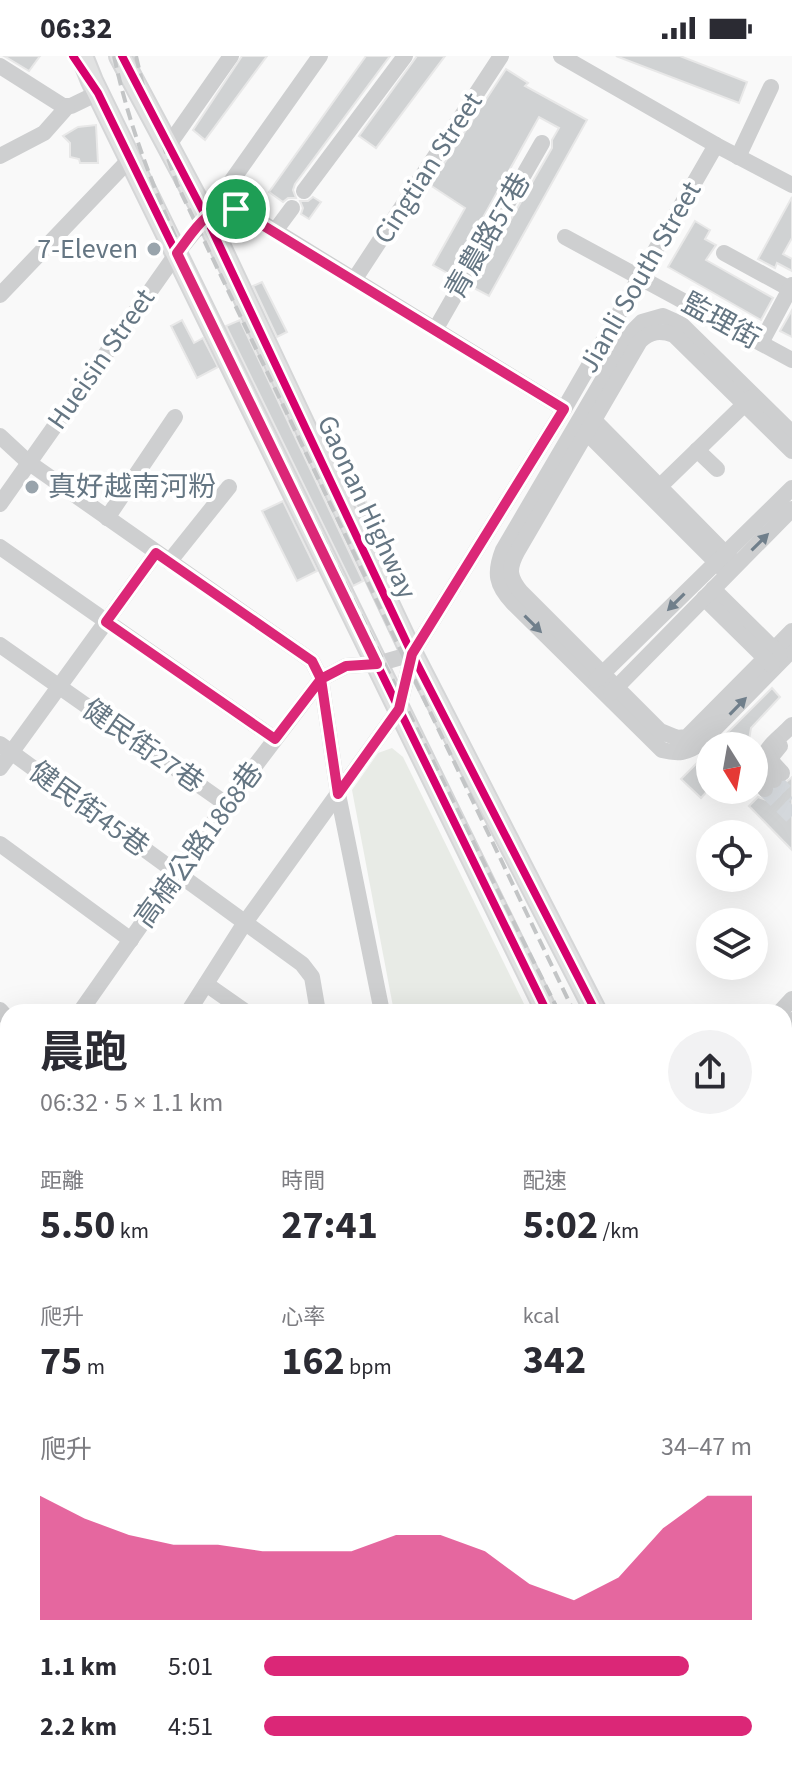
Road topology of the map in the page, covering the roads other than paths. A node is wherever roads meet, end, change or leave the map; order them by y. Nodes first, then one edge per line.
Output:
1 (73, 56) edge
2 (82, 56) edge
3 (231, 56) edge
4 (320, 56) edge
5 (405, 56) edge
6 (501, 56) edge
7 (561, 56) edge
8 (123, 57) edge
9 (0, 66) edge
10 (95, 87) junction
11 (771, 87) dead end
12 (67, 107) junction
13 (542, 143) dead end
14 (716, 145) junction
15 (168, 146) junction
16 (0, 156) edge
17 (738, 157) junction
18 (130, 159) junction
19 (792, 185) edge
20 (304, 191) dead end
21 (292, 208) dead end
22 (206, 217) junction
23 (275, 231) junction
24 (565, 237) dead end
25 (177, 253) junction
26 (724, 253) dead end
27 (641, 277) junction
28 (354, 280) junction
29 (791, 287) edge
30 (0, 294) edge
31 (435, 330) junction
32 (761, 343) junction
33 (792, 360) edge
34 (749, 400) junction
35 (564, 409) junction
36 (175, 417) dead end
37 (588, 420) junction
38 (792, 433) edge
39 (0, 436) edge
40 (697, 450) junction
41 (792, 451) edge
42 (28, 462) junction
43 (717, 469) dead end
44 (229, 487) dead end
45 (792, 488) edge
46 (655, 491) junction
47 (0, 504) edge
48 (792, 509) edge
49 (107, 518) junction
50 (0, 547) edge
51 (163, 557) junction
52 (727, 564) junction
53 (709, 594) junction
54 (106, 622) junction
55 (792, 631) edge
56 (0, 645) edge
57 (412, 654) junction
58 (778, 657) edge
59 (377, 664) junction
60 (321, 679) junction
61 (598, 679) junction
62 (59, 687) junction
63 (612, 692) junction
64 (399, 709) junction
65 (792, 718) edge
66 (792, 725) edge
67 (792, 733) edge
68 (275, 739) junction
69 (768, 743) edge
70 (6, 748) edge
71 (768, 750) edge
72 (0, 768) edge
73 (768, 780) edge
74 (338, 794) junction
75 (226, 804) junction
76 (0, 844) edge
77 (179, 874) junction
78 (244, 924) junction
79 (131, 940) junction
80 (206, 984) junction
81 (86, 1004) edge
82 (193, 1004) edge
83 (235, 1004) edge
84 (317, 1004) edge
85 (380, 1004) edge
86 (543, 1004) edge
87 (592, 1004) edge

1 - 10 street
2 - 10 main road, Gaonan Highway
3 - 15 street
4 - 22 street, Hueisin Street
5 - 20 street
6 - 28 street, Cingtian Street
7 - 14 street
8 - 15 main road, Gaonan Highway
9 - 12 street
10 - 12 street
10 - 18 main road, Gaonan Highway
11 - 17 street
12 - 16 street
13 - 31 street, 青農路57巷
14 - 17 street
14 - 27 street, Jianli South Street
15 - 22 main road, Gaonan Highway
17 - 19 street
18 - 25 main road, Gaonan Highway
18 - 30 street
21 - 23 street
22 - 23 street
22 - 25 street, Hueisin Street
22 - 57 main road, Gaonan Highway
23 - 28 street
24 - 27 street, 監理街
25 - 42 street, Hueisin Street
25 - 59 main road, Gaonan Highway
26 - 29 street
27 - 32 street, 監理街
27 - 35 street, Jianli South Street
28 - 31 street
29 - 32 street
31 - 35 street
32 - 33 street, 監理街
34 - 37 street
34 - 37 street
34 - 38 street
34 - 40 street
34 - 41 street
35 - 57 street, Jianli South Street
36 - 49 street
37 - 46 street
37 - 61 street
39 - 42 street
40 - 43 street
40 - 46 street
42 - 47 street, Hueisin Street
42 - 49 street
44 - 51 street
45 - 52 street
46 - 52 street
52 -> 48 street
49 - 51 street
50 - 54 street
51 - 54 street
51 - 60 street
52 - 53 street
52 -> 61 street
53 - 58 street
53 - 63 street
54 - 62 street
54 - 68 street
55 - 58 street
56 - 62 street, 健民街27巷
57 - 59 street
57 - 64 street, Jianli South Street
57 - 87 main road, Gaonan Highway
58 - 63 street
59 - 60 street
59 - 64 main road, Gaonan Highway
60 - 68 street, 高楠公路1868巷
60 - 74 street
61 - 63 street
62 - 70 street
62 - 75 street, 健民街27巷
64 - 74 street
64 - 86 main road, Gaonan Highway
65 - 69 street
66 - 71 street
67 - 73 street
68 - 75 street, 高楠公路1868巷
70 - 72 street
70 - 77 street, 健民街45巷
74 - 78 street
74 - 85 street
75 - 77 street, 高楠公路1868巷
76 - 79 street
77 - 78 street, 健民街45巷
77 - 79 street, 高楠公路1868巷
78 - 80 street
78 - 84 street, 健民街45巷
79 - 81 street, 高楠公路1868巷
80 - 82 street
80 - 83 street

